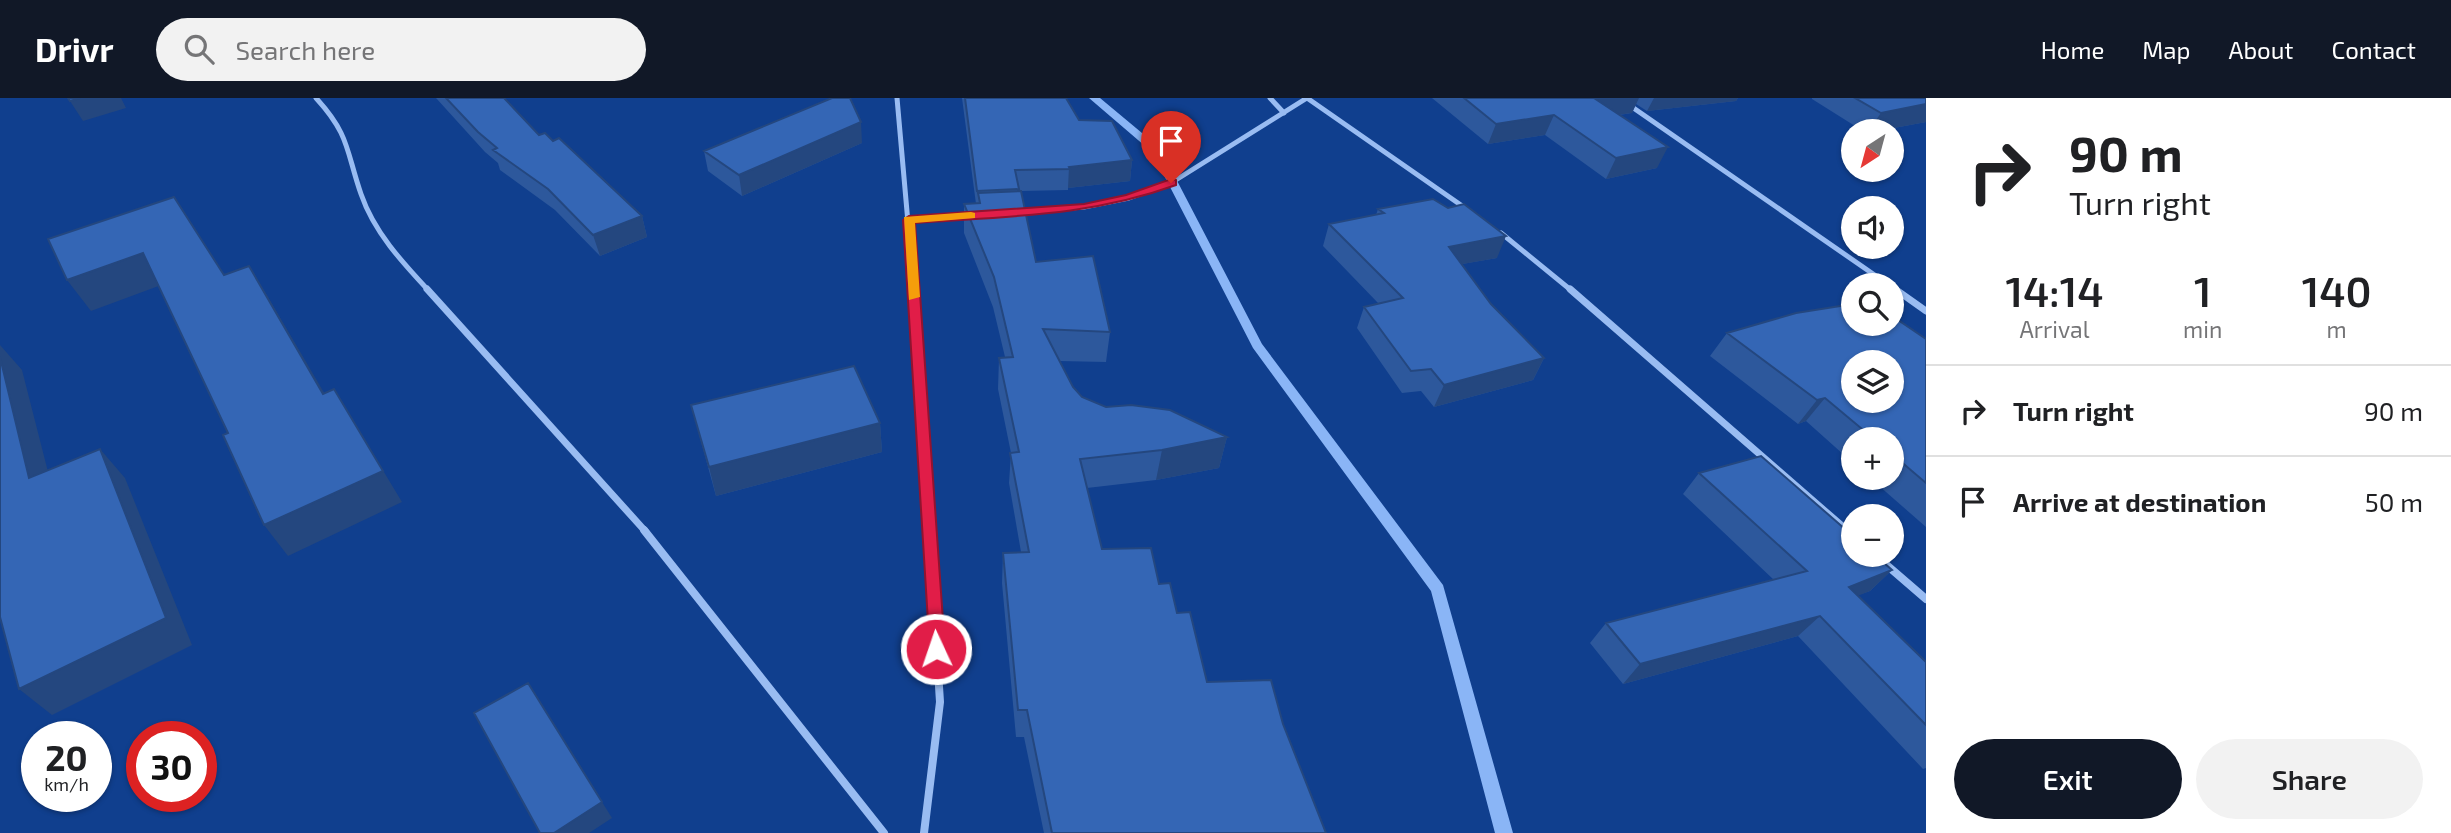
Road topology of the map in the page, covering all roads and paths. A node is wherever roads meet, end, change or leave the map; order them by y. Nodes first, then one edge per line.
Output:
1 (316, 98) edge
2 (897, 98) edge
3 (1270, 98) edge
4 (1307, 98) edge
5 (1619, 98) edge
6 (1284, 113) junction
7 (1003, 213) edge
8 (976, 215) edge
9 (1475, 215) edge
10 (909, 220) junction
11 (1497, 230) edge
12 (1871, 273) edge
13 (1904, 296) edge
14 (1926, 311) edge
15 (1841, 526) edge
16 (1889, 567) edge
17 (1926, 599) edge
18 (884, 833) edge
19 (924, 833) edge

1 - 18 street
2 - 10 street
3 - 6 street
4 - 6 street
4 - 9 street
5 - 12 street
6 - 7 street
8 - 10 street
10 - 19 street
11 - 15 street
13 - 14 street
16 - 17 street

